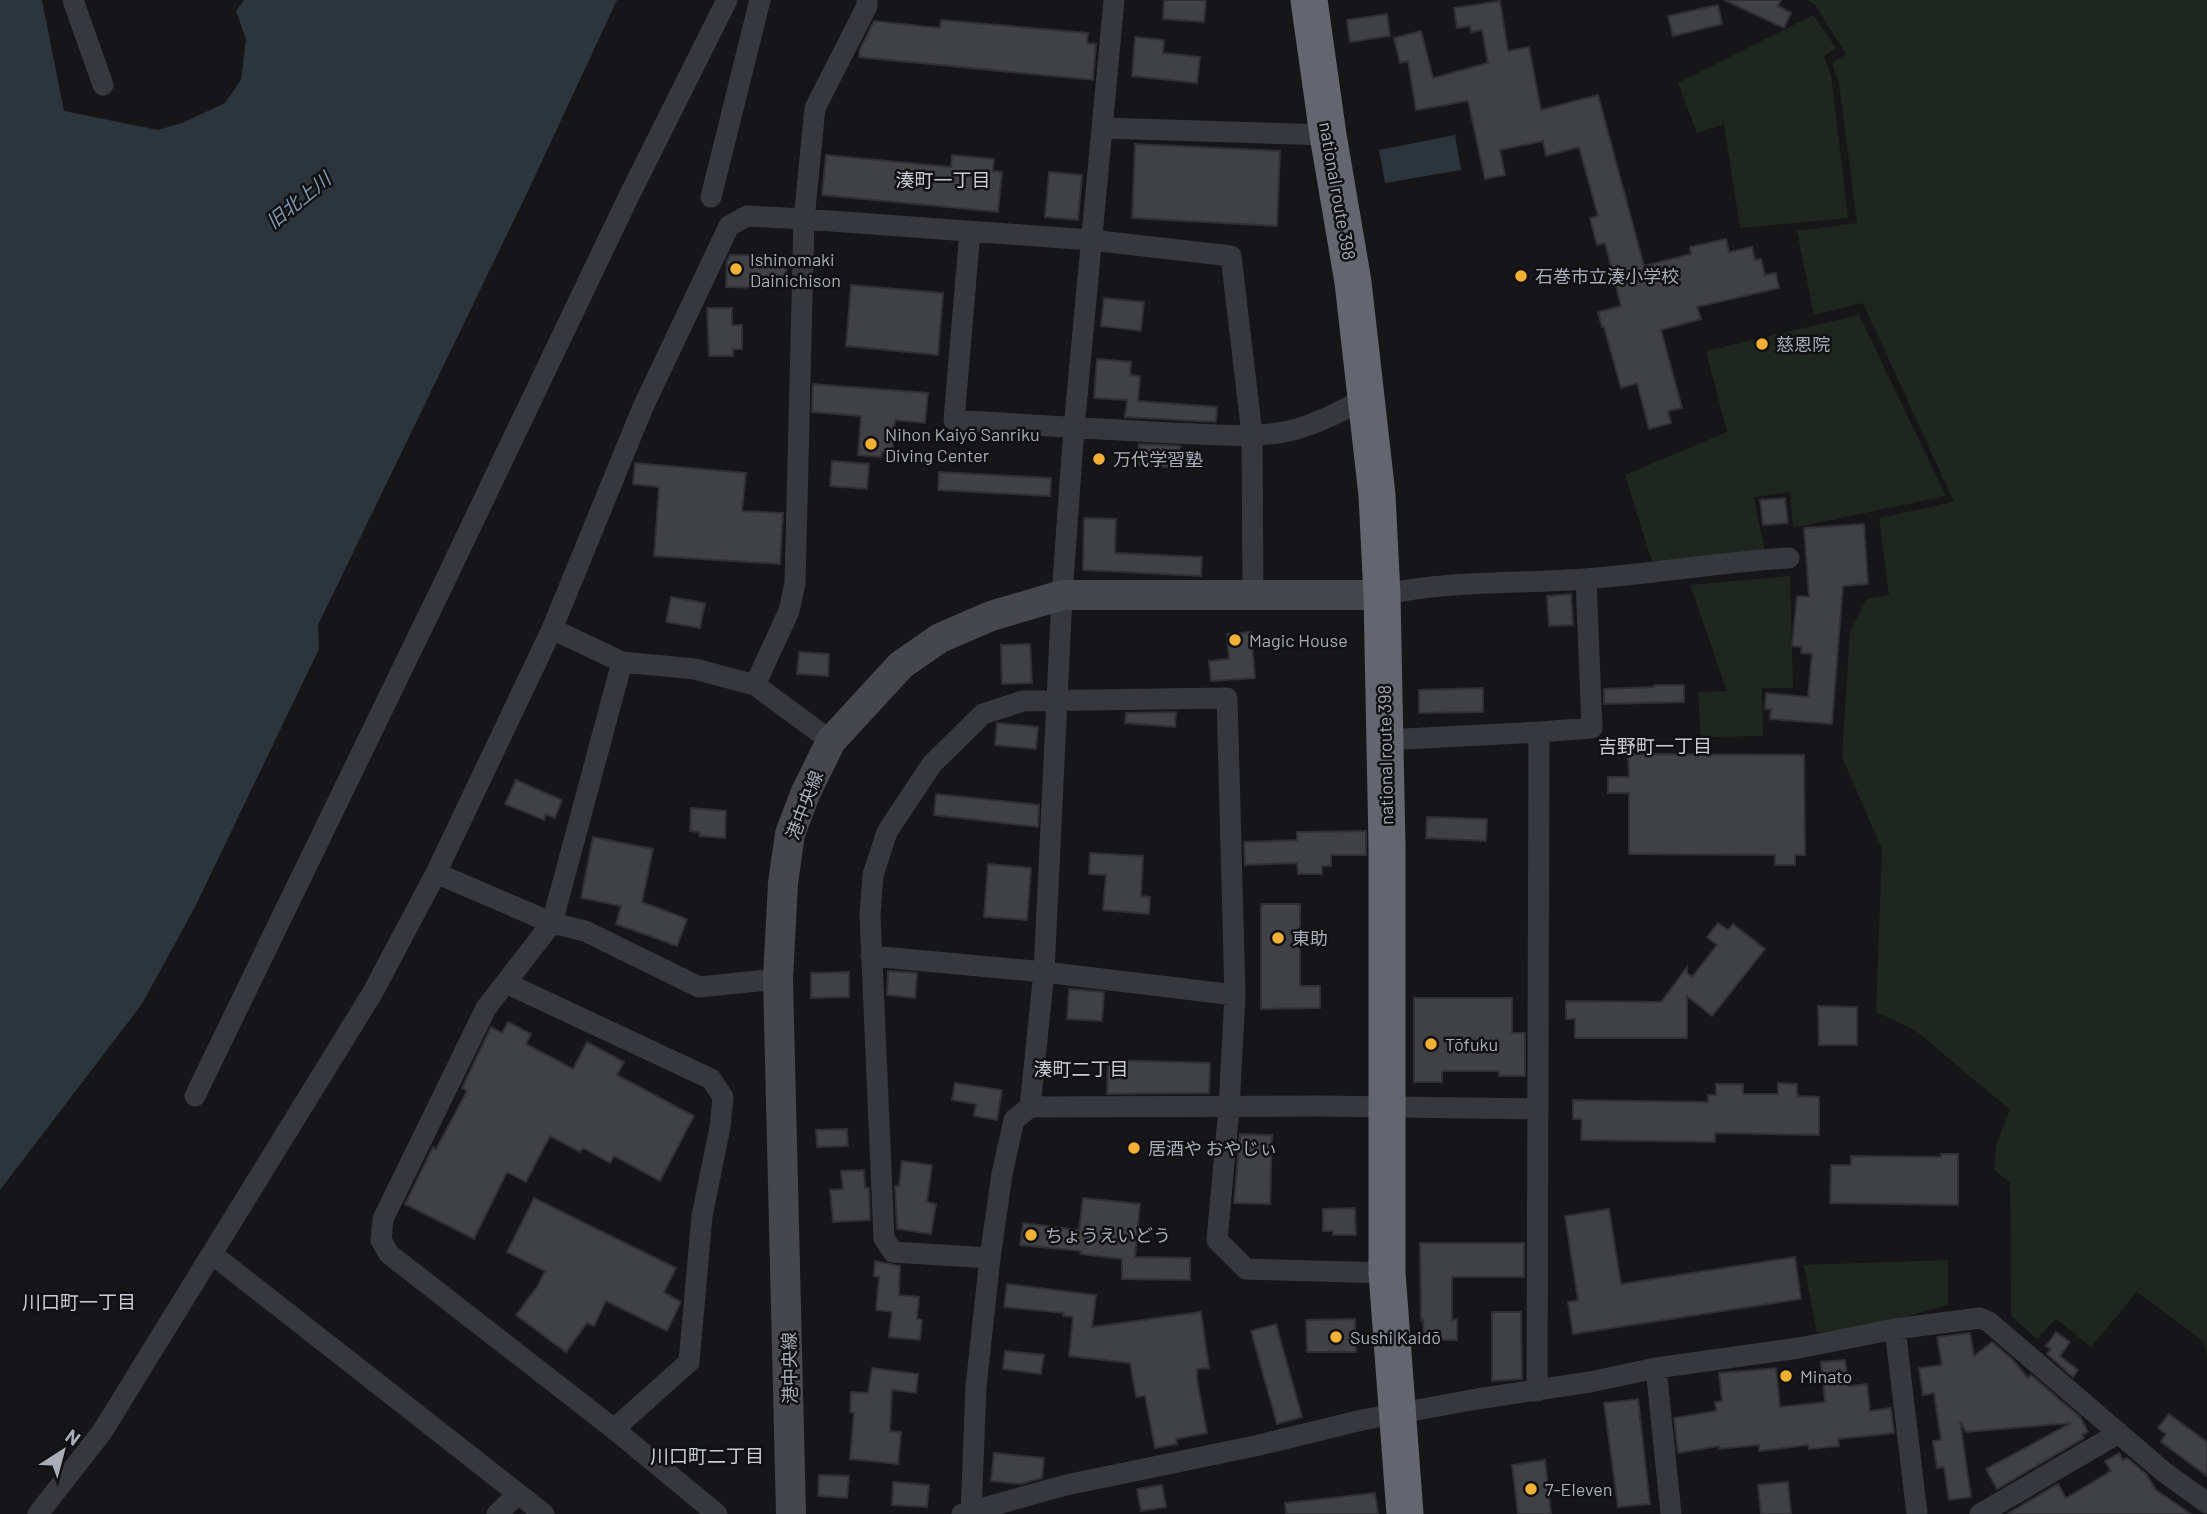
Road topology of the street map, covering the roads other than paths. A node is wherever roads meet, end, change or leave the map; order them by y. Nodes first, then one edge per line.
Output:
1 (74, 0) edge
2 (727, 0) edge
3 (760, 0) edge
4 (867, 0) edge
5 (1114, 0) edge
6 (1309, 0) edge
7 (103, 85) dead end
8 (1103, 128) junction
9 (1328, 135) junction
10 (711, 197) dead end
11 (804, 219) junction
12 (970, 231) junction
13 (1091, 240) junction
14 (1367, 398) junction
15 (1074, 428) junction
16 (1252, 434) junction
17 (1789, 558) dead end
18 (1586, 579) junction
19 (1062, 595) junction
20 (1253, 595) junction
21 (1382, 595) junction
22 (552, 629) junction
23 (622, 662) junction
24 (755, 685) junction
25 (1056, 699) junction
26 (1539, 732) junction
27 (1385, 740) junction
28 (831, 741) junction
29 (436, 873) junction
30 (552, 923) junction
31 (871, 956) junction
32 (1044, 972) junction
33 (778, 979) junction
34 (506, 983) junction
35 (1235, 995) junction
36 (195, 1096) dead end
37 (1030, 1107) junction
38 (1229, 1108) junction
39 (1389, 1108) junction
40 (1537, 1109) junction
41 (212, 1254) junction
42 (989, 1258) junction
43 (1387, 1273) junction
44 (1895, 1329) junction
45 (1656, 1368) junction
46 (1537, 1391) junction
47 (1397, 1413) junction
48 (614, 1429) junction
49 (2119, 1433) junction
50 (518, 1494) junction
51 (2207, 1503) edge
52 (968, 1513) edge
53 (38, 1514) edge
54 (497, 1514) edge
55 (544, 1514) edge
56 (717, 1514) edge
57 (792, 1514) edge
58 (1405, 1514) edge
59 (1671, 1514) edge
60 (1917, 1514) edge
61 (1980, 1514) edge

1 - 7 street
2 - 36 street
3 - 10 street
4 - 11 street
5 - 8 street
6 - 9 highway, national route 398
8 - 9 street
8 - 13 street
9 - 14 highway, national route 398
11 - 12 street
11 - 22 street
11 - 24 street
12 - 13 street
12 - 15 street
13 - 15 street
13 - 16 street
14 - 16 street
14 - 21 highway, national route 398
15 - 16 street
15 - 19 street
16 - 20 street
17 - 18 street
18 - 21 street
18 - 26 street
19 - 20 street, 港中央線
19 - 25 street
19 - 28 street, 港中央線
20 - 21 street, 港中央線
21 - 27 highway, national route 398
22 - 23 street
22 - 29 street
23 - 24 street
23 - 30 street
24 - 28 street
25 - 31 street
25 - 32 street
25 - 35 street
26 - 27 street
26 - 40 street
27 - 39 highway, national route 398
28 - 33 street, 港中央線
29 - 30 street
29 - 41 street
30 - 33 street
30 - 34 street
31 - 32 street
31 - 42 street
32 - 35 street
32 - 37 street
33 - 57 street, 港中央線
34 - 48 street
34 - 48 street
35 - 38 street
37 - 38 street
37 - 42 street
38 - 39 street
38 - 43 street
39 - 40 street
39 - 43 highway, national route 398
40 - 46 street
41 - 50 street
41 - 53 street
42 - 52 street
43 - 47 highway, national route 398
44 - 45 street
44 - 49 street
44 - 60 street
45 - 46 street
45 - 59 street
46 - 47 street
47 - 52 street
47 - 58 highway, national route 398
48 - 56 street
49 - 51 street
49 - 61 street
50 - 54 street
50 - 55 street

